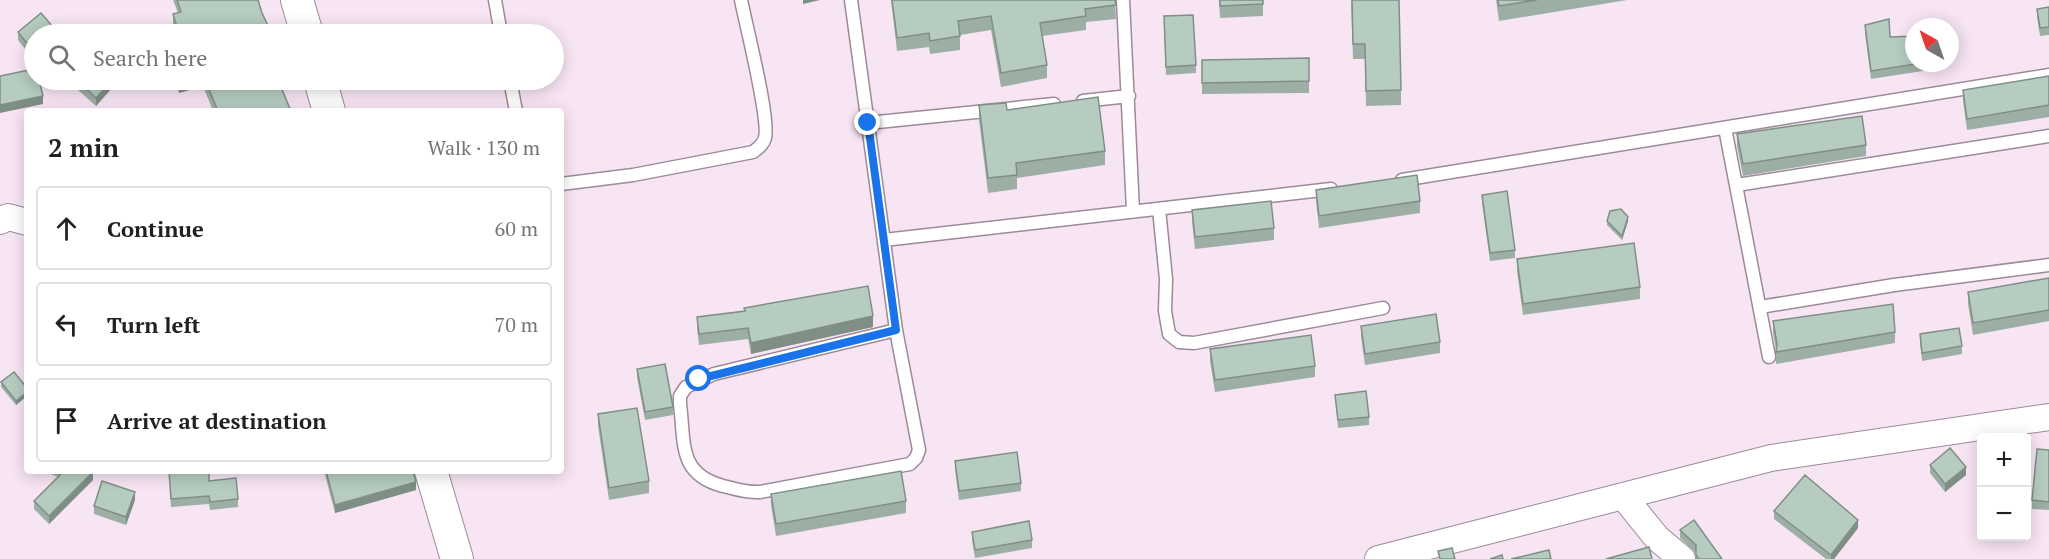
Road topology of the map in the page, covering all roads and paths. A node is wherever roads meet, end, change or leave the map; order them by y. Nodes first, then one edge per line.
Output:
1 (297, 0) edge
2 (495, 0) edge
3 (741, 0) edge
4 (851, 0) edge
5 (1123, 0) edge
6 (304, 24) edge
7 (499, 24) edge
8 (2049, 75) edge
9 (323, 90) edge
10 (512, 90) edge
11 (1130, 96) junction
12 (328, 108) edge
13 (515, 108) edge
14 (868, 123) junction
15 (1725, 128) junction
16 (2049, 136) edge
17 (1393, 182) edge
18 (564, 184) edge
19 (1737, 185) junction
20 (1346, 187) edge
21 (1160, 209) junction
22 (1133, 212) junction
23 (0, 221) edge
24 (24, 221) edge
25 (884, 240) junction
26 (2049, 265) edge
27 (1760, 307) junction
28 (1383, 308) dead end
29 (896, 330) junction
30 (1769, 357) dead end
31 (2049, 417) edge
32 (432, 474) edge
33 (1623, 496) junction
34 (457, 559) edge
35 (1378, 559) edge
36 (1682, 559) edge

1 - 6 street
2 - 7 lane
3 - 18 lane
4 - 14 lane
5 - 11 lane
8 - 15 lane
9 - 12 street
10 - 13 lane
11 - 14 lane
11 - 22 lane
14 - 25 lane
15 - 17 lane
15 - 19 lane
16 - 19 lane
19 - 27 lane
20 - 21 lane
21 - 22 lane
21 - 28 lane
22 - 25 lane
23 - 24 street
25 - 29 lane
26 - 27 lane
27 - 30 lane
29 - 29 lane
31 - 33 street
32 - 34 street
33 - 35 street
33 - 36 street

